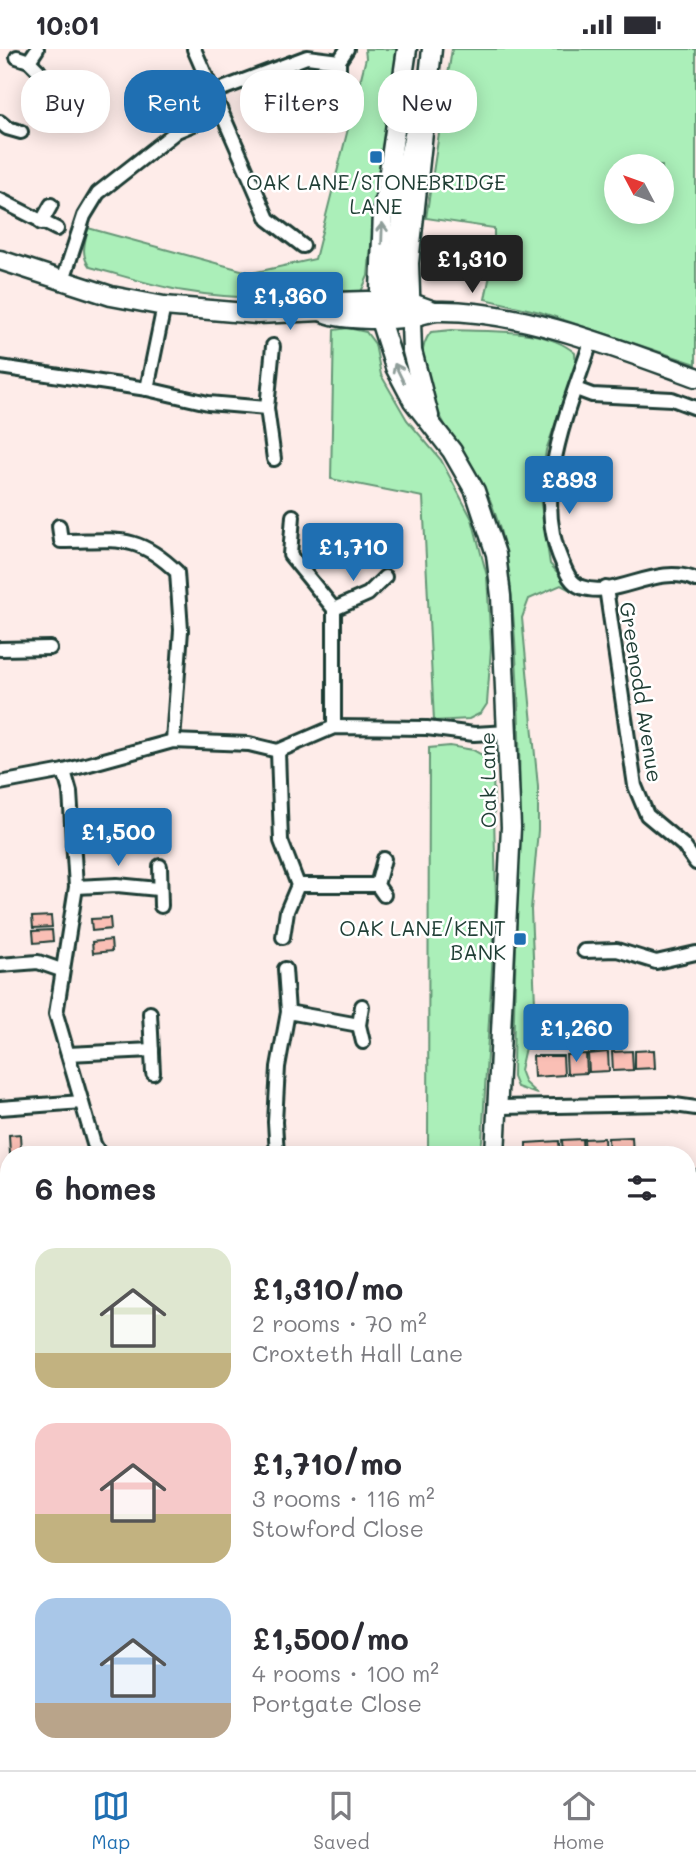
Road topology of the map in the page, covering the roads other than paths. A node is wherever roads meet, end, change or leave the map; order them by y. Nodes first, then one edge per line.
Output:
1 (37, 49) edge
2 (194, 49) edge
3 (347, 49) edge
4 (407, 49) edge
5 (432, 49) edge
6 (339, 61) junction
7 (38, 70) edge
8 (204, 70) edge
9 (339, 70) edge
10 (226, 87) edge
11 (3, 125) edge
12 (226, 126) edge
13 (21, 132) dead end
14 (174, 133) edge
15 (0, 141) edge
16 (0, 200) edge
17 (51, 205) dead end
18 (41, 223) junction
19 (57, 229) dead end
20 (303, 246) dead end
21 (0, 260) edge
22 (63, 280) junction
23 (164, 306) junction
24 (394, 308) junction
25 (592, 339) junction
26 (273, 346) dead end
27 (0, 367) edge
28 (696, 377) edge
29 (147, 389) junction
30 (576, 389) junction
31 (267, 408) junction
32 (696, 408) edge
33 (431, 421) junction
34 (274, 459) dead end
35 (293, 516) dead end
36 (59, 526) dead end
37 (385, 577) dead end
38 (696, 580) edge
39 (607, 588) junction
40 (334, 609) junction
41 (50, 648) dead end
42 (0, 649) edge
43 (334, 727) junction
44 (509, 732) junction
45 (173, 741) junction
46 (278, 751) junction
47 (64, 771) junction
48 (0, 783) edge
49 (384, 859) dead end
50 (696, 863) edge
51 (160, 866) dead end
52 (298, 885) junction
53 (76, 887) junction
54 (158, 889) junction
55 (161, 907) dead end
56 (283, 937) dead end
57 (584, 951) dead end
58 (696, 953) edge
59 (0, 965) edge
60 (61, 969) junction
61 (285, 969) dead end
62 (362, 1006) dead end
63 (288, 1012) junction
64 (150, 1013) dead end
65 (359, 1025) junction
66 (363, 1042) dead end
67 (152, 1049) junction
68 (68, 1054) junction
69 (153, 1073) dead end
70 (82, 1101) junction
71 (497, 1107) junction
72 (0, 1108) edge
73 (696, 1108) edge
74 (95, 1146) edge
75 (277, 1146) edge
76 (495, 1146) edge
77 (696, 1177) edge
78 (696, 1191) edge

1 - 7 street
2 - 8 street
3 - 6 street
24 -> 4 street
5 - 24 street
6 - 9 street
6 - 10 street
11 - 13 street
11 - 15 street
12 - 20 street
14 - 22 street
16 - 18 street
17 - 18 street
18 - 19 street
21 - 22 street
22 - 23 street
23 - 24 street
23 - 29 street
24 - 25 street
24 - 33 street, Oak Lane
33 -> 24 street, Oak Lane
25 - 28 street
25 - 30 street
26 - 31 street
27 - 29 street
29 - 31 street
30 - 32 street
30 - 39 street
31 - 34 street
33 - 44 street, Oak Lane
35 - 40 street
36 - 45 street
37 - 40 street
38 - 39 street
39 - 50 street, Greenodd Avenue
40 - 43 street
41 - 42 street
43 - 44 street
43 - 46 street
44 - 71 street, Oak Lane
45 - 46 street
45 - 47 street
46 - 52 street
47 - 48 street
47 - 53 street
49 - 52 street
51 - 54 street
52 - 56 street
53 - 54 street
53 - 60 street
54 - 55 street
57 - 58 street
59 - 60 street
60 - 68 street
61 - 63 street
62 - 65 street
63 - 65 street
63 - 75 street
64 - 67 street
65 - 66 street
67 - 68 street
67 - 69 street
68 - 70 street
70 - 72 street
70 - 74 street
71 - 73 street
71 - 76 street, Oak Lane
77 - 78 street

